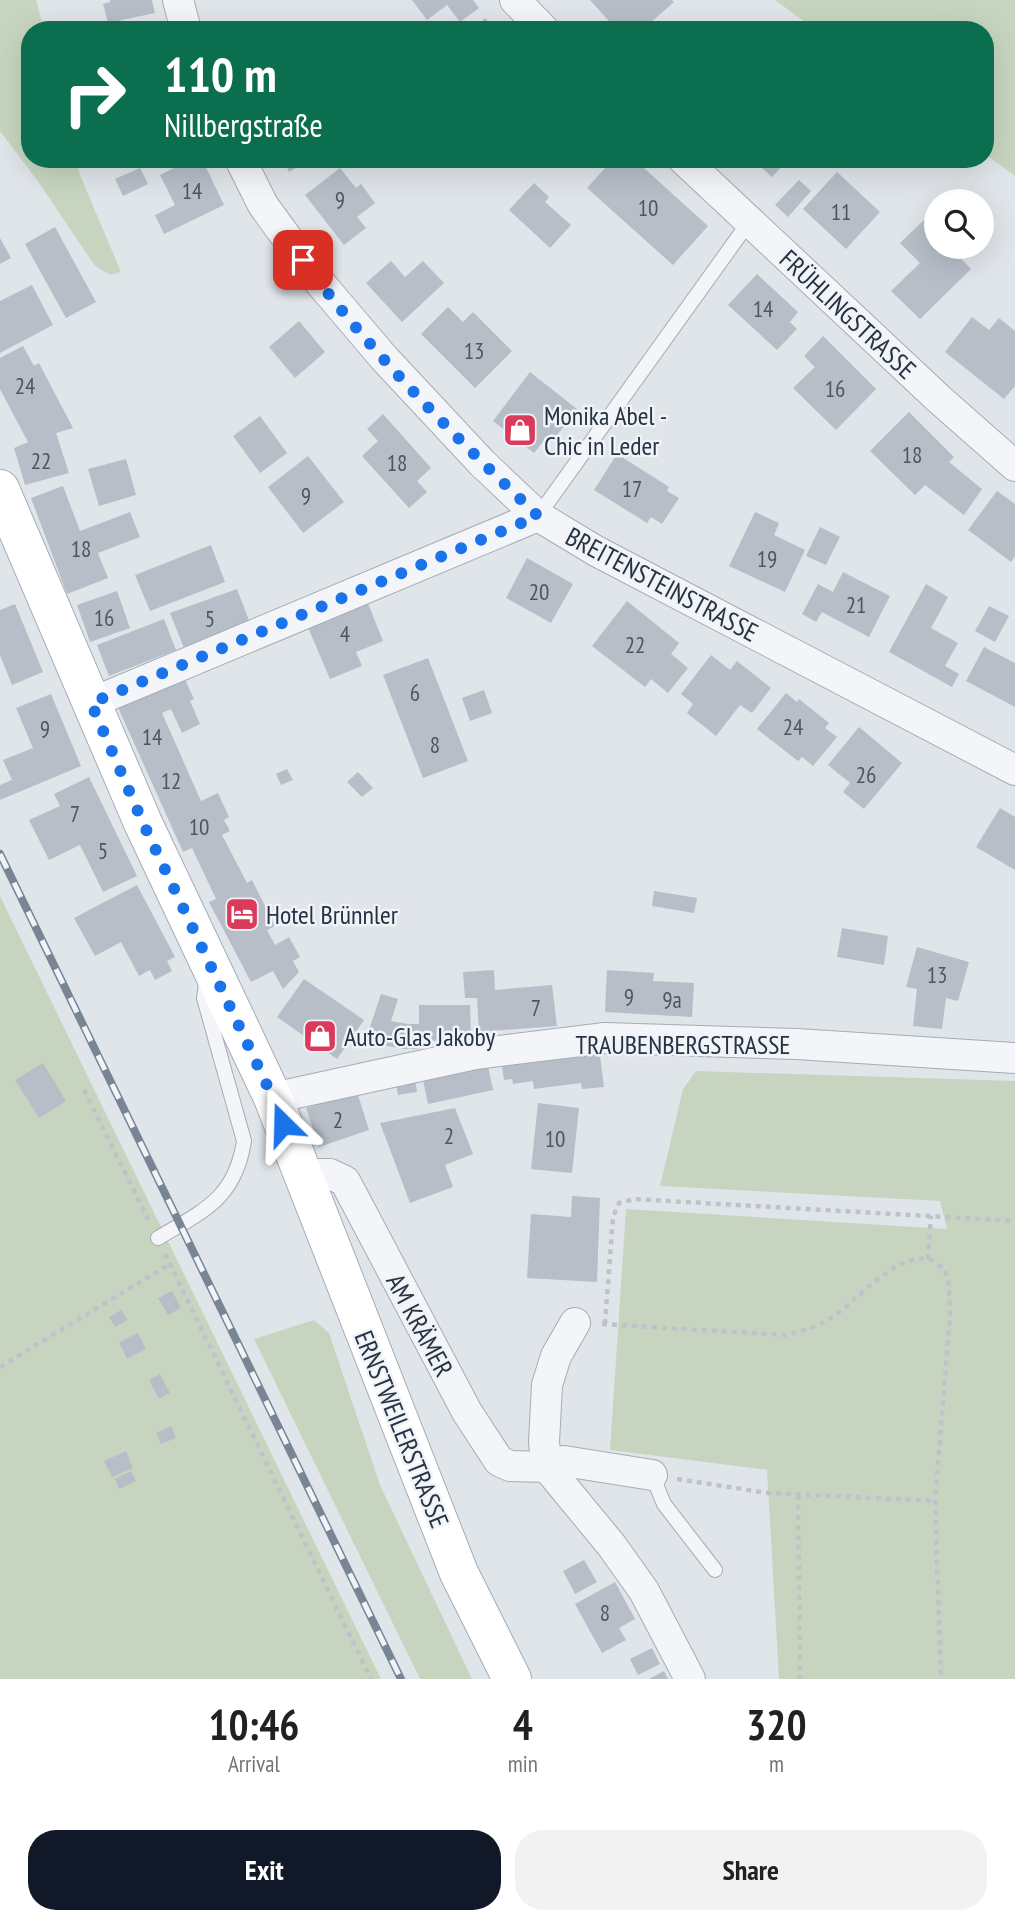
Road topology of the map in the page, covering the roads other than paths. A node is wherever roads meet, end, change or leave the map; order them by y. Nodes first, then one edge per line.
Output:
1 (178, 0) edge
2 (515, 0) edge
3 (184, 21) edge
4 (535, 21) edge
5 (244, 168) edge
6 (692, 168) edge
7 (749, 222) junction
8 (1015, 466) edge
9 (0, 489) edge
10 (538, 516) junction
11 (91, 703) junction
12 (1015, 771) edge
13 (217, 978) junction
14 (1015, 1058) edge
15 (273, 1098) junction
16 (303, 1174) junction
17 (158, 1238) road end
18 (575, 1323) road end
19 (547, 1467) junction
20 (652, 1475) joint
21 (715, 1570) dead end
22 (512, 1679) edge
23 (690, 1679) edge

1 - 3 street
2 - 4 street
5 - 10 street, BREITENSTEINSTRASSE
6 - 7 street, FRÜHLINGSTRASSE
7 - 8 street, FRÜHLINGSTRASSE
7 - 10 lane
9 - 11 main road, ERNSTWEILERSTRASSE
10 - 11 street
10 - 12 street, BREITENSTEINSTRASSE
11 - 13 main road, ERNSTWEILERSTRASSE
13 - 15 main road, ERNSTWEILERSTRASSE
13 - 17 lane
14 - 15 street, TRAUBENBERGSTRASSE
15 - 16 main road, ERNSTWEILERSTRASSE
16 - 19 street, AM KRÄMER
16 - 22 main road, ERNSTWEILERSTRASSE
18 - 19 street
19 - 20 street, AM KRÄMER
19 - 23 street
20 - 21 lane

